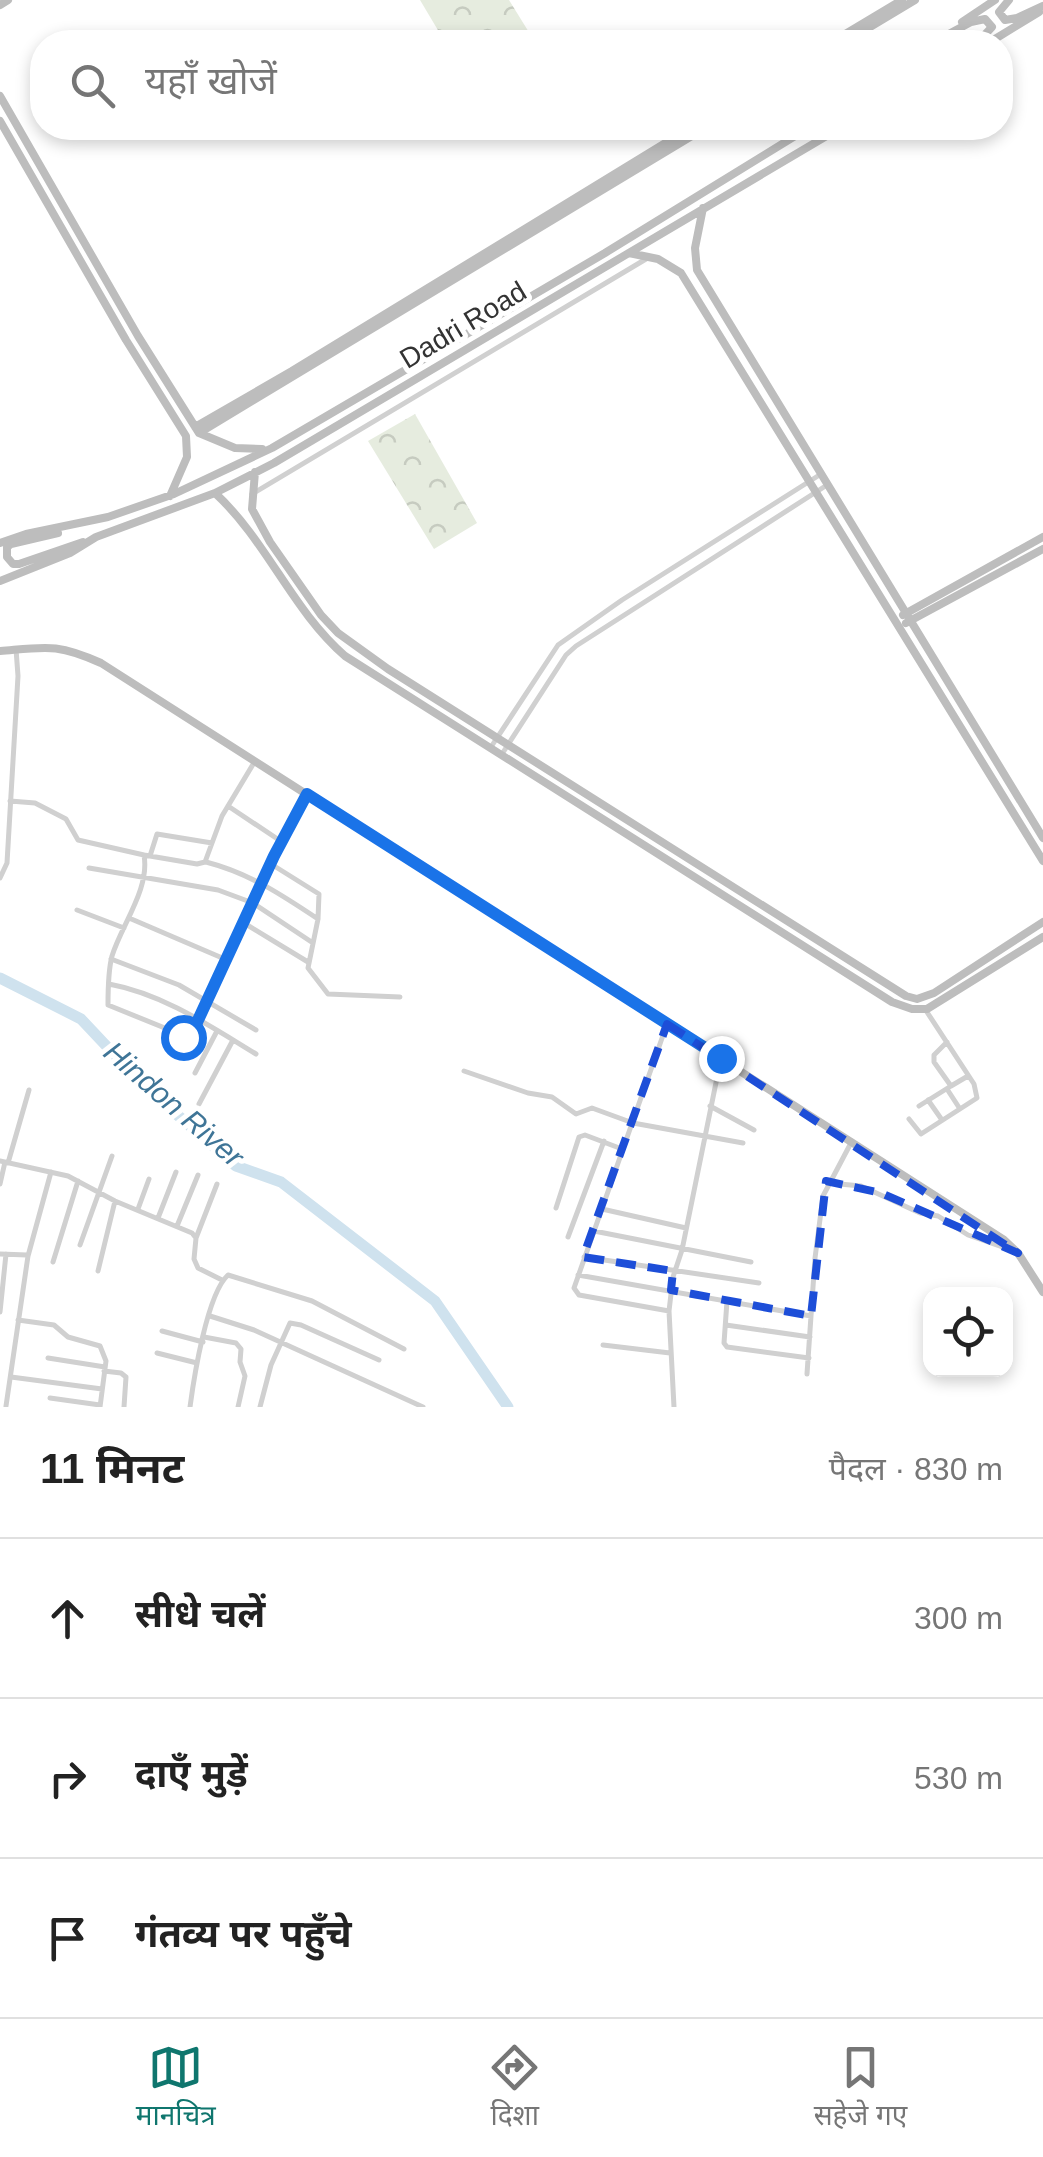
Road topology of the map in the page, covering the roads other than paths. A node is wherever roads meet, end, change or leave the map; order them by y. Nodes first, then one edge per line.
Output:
1 (8, 0) edge
2 (902, 0) edge
3 (915, 0) edge
4 (994, 0) edge
5 (1008, 0) edge
6 (0, 5) edge
7 (1043, 8) edge
8 (852, 30) edge
9 (865, 30) edge
10 (951, 30) edge
11 (956, 30) edge
12 (991, 30) edge
13 (1009, 30) edge
14 (0, 96) edge
15 (0, 121) edge
16 (670, 140) edge
17 (685, 140) edge
18 (789, 140) edge
19 (819, 140) edge
20 (703, 208) junction
21 (629, 253) junction
22 (649, 258) junction
23 (751, 361) junction
24 (739, 368) junction
25 (174, 395) junction
26 (164, 401) junction
27 (197, 430) junction
28 (272, 448) junction
29 (255, 472) junction
30 (820, 474) junction
31 (810, 481) junction
32 (826, 484) junction
33 (816, 491) junction
34 (215, 492) junction
35 (252, 495) junction
36 (170, 496) junction
37 (84, 524) junction
38 (96, 537) junction
39 (1043, 537) edge
40 (0, 543) edge
41 (1043, 549) edge
42 (0, 581) edge
43 (908, 617) junction
44 (897, 624) junction
45 (16, 649) junction
46 (0, 650) edge
47 (498, 736) junction
48 (508, 744) junction
49 (490, 746) junction
50 (502, 754) junction
51 (255, 761) junction
52 (307, 794) junction
53 (10, 800) junction
54 (228, 806) junction
55 (0, 821) edge
56 (9, 822) junction
57 (1043, 838) edge
58 (282, 842) junction
59 (212, 843) junction
60 (147, 856) junction
61 (205, 862) junction
62 (1043, 862) edge
63 (270, 864) junction
64 (89, 868) dead end
65 (142, 876) junction
66 (0, 878) edge
67 (262, 883) junction
68 (253, 903) junction
69 (77, 910) dead end
70 (128, 918) junction
71 (318, 920) junction
72 (1043, 922) edge
73 (244, 923) junction
74 (124, 928) junction
75 (1043, 937) edge
76 (313, 943) junction
77 (112, 959) junction
78 (227, 960) junction
79 (308, 962) junction
80 (109, 984) junction
81 (400, 997) dead end
82 (917, 999) junction
83 (208, 1000) junction
84 (922, 1010) junction
85 (199, 1020) junction
86 (668, 1024) junction
87 (256, 1030) dead end
88 (218, 1031) junction
89 (233, 1040) junction
90 (946, 1042) junction
91 (256, 1054) dead end
92 (721, 1058) junction
93 (464, 1071) dead end
94 (195, 1073) dead end
95 (968, 1076) junction
96 (949, 1088) junction
97 (29, 1090) dead end
98 (928, 1100) junction
99 (200, 1104) dead end
100 (710, 1106) junction
101 (919, 1106) dead end
102 (960, 1108) junction
103 (909, 1118) dead end
104 (942, 1120) junction
105 (632, 1122) junction
106 (754, 1130) dead end
107 (703, 1137) junction
108 (604, 1141) junction
109 (852, 1142) junction
110 (743, 1143) dead end
111 (622, 1149) junction
112 (112, 1156) dead end
113 (5, 1162) edge
114 (51, 1172) junction
115 (176, 1172) dead end
116 (198, 1175) dead end
117 (149, 1179) dead end
118 (78, 1181) junction
119 (829, 1183) junction
120 (0, 1184) edge
121 (217, 1184) dead end
122 (97, 1192) junction
123 (116, 1201) junction
124 (556, 1208) dead end
125 (138, 1209) junction
126 (602, 1210) junction
127 (158, 1218) junction
128 (177, 1226) junction
129 (686, 1228) junction
130 (594, 1231) junction
131 (196, 1238) junction
132 (568, 1238) dead end
133 (80, 1245) dead end
134 (682, 1250) junction
135 (1018, 1253) junction
136 (3, 1254) edge
137 (28, 1256) junction
138 (583, 1257) junction
139 (53, 1262) dead end
140 (750, 1262) dead end
141 (98, 1271) dead end
142 (677, 1271) junction
143 (578, 1275) junction
144 (222, 1280) junction
145 (759, 1282) dead end
146 (671, 1290) junction
147 (1043, 1292) edge
148 (727, 1301) junction
149 (669, 1311) junction
150 (0, 1312) edge
151 (210, 1316) junction
152 (811, 1316) junction
153 (18, 1320) junction
154 (726, 1325) junction
155 (162, 1331) dead end
156 (810, 1337) junction
157 (203, 1340) junction
158 (281, 1341) junction
159 (603, 1346) dead end
160 (404, 1349) dead end
161 (157, 1353) dead end
162 (670, 1353) junction
163 (48, 1358) dead end
164 (809, 1358) junction
165 (380, 1360) dead end
166 (197, 1363) junction
167 (105, 1369) junction
168 (808, 1374) dead end
169 (10, 1377) junction
170 (102, 1389) junction
171 (50, 1398) dead end
172 (4, 1405) edge
173 (79, 1405) edge
174 (100, 1406) edge
175 (124, 1407) edge
176 (190, 1407) edge
177 (238, 1407) edge
178 (260, 1407) edge
179 (423, 1407) edge
180 (674, 1407) edge

1 - 6 street
2 - 8 street
3 - 9 street
4 - 10 street
5 - 7 street
7 - 13 street
11 - 12 street
14 - 25 street
15 - 26 street
16 - 27 street
17 - 27 street
18 - 28 street, Dadri Road
19 - 20 street, Dadri Road
20 - 21 street, Dadri Road
20 - 23 street
21 - 22 street
21 - 29 street, Dadri Road
22 - 24 street
22 - 35 street
23 - 24 street
23 - 30 street
24 - 31 street
25 - 26 street
25 - 27 street
26 - 36 street
27 - 28 street
28 - 36 street, Dadri Road
29 - 34 street, Dadri Road
29 - 35 street
30 - 31 street
30 - 32 street
31 - 33 street
31 - 47 street
32 - 33 street
32 - 43 street
33 - 44 street
33 - 48 street
34 - 38 street, Dadri Road
34 - 49 street
35 - 47 street
36 - 37 street, Dadri Road
37 - 38 street, Dadri Road
37 - 40 street, Dadri Road
38 - 42 street, Dadri Road
39 - 43 street
41 - 43 street
43 - 44 street
43 - 57 street
44 - 62 street
45 - 46 street
45 - 51 street
45 - 53 street
47 - 48 street
47 - 49 street
48 - 50 street
48 - 82 street
49 - 50 street
50 - 84 street
51 - 52 street
51 - 54 street
52 - 58 street
52 - 86 street
53 - 56 street
53 - 60 street
54 - 58 street
54 - 59 street
55 - 56 street
56 - 66 street
58 - 63 street
59 - 60 street
59 - 61 street
60 - 61 street
60 - 65 street
61 - 67 street
63 - 67 street
63 - 71 street
64 - 65 street
65 - 68 street
65 - 70 street
67 - 68 street
67 - 71 street
68 - 73 street
68 - 76 street
69 - 74 street
70 - 74 street
70 - 78 street
71 - 76 street
72 - 82 street
73 - 78 street
73 - 79 street
74 - 77 street
75 - 84 street
76 - 79 street
77 - 80 street
77 - 83 street
78 - 83 street
79 - 81 street
80 - 85 street
80 - 85 street
82 - 84 street
83 - 85 street
83 - 87 street
84 - 90 street
85 - 88 street
86 - 92 street
86 - 105 street
88 - 89 street
88 - 94 street
89 - 91 street
89 - 99 street
90 - 95 street
90 - 96 street
92 - 100 street
92 - 109 street
93 - 105 street
95 - 96 street
95 - 102 street
96 - 98 street
96 - 102 street
97 - 113 street
98 - 101 street
98 - 104 street
100 - 106 street
100 - 107 street
102 - 104 street
103 - 104 street
105 - 107 street
105 - 111 street
107 - 110 street
107 - 129 street
108 - 111 street
108 - 124 street
108 - 132 street
109 - 119 street
109 - 135 street
111 - 126 street
112 - 122 street
113 - 114 street
113 - 120 street
114 - 118 street
114 - 137 street
115 - 127 street
116 - 128 street
117 - 125 street
118 - 122 street
118 - 139 street
119 - 135 street
119 - 152 street
121 - 131 street
122 - 123 street
122 - 133 street
123 - 125 street
123 - 141 street
125 - 127 street
126 - 129 street
126 - 130 street
127 - 128 street
128 - 131 street
129 - 134 street
130 - 134 street
130 - 138 street
131 - 144 street
134 - 140 street
134 - 142 street
135 - 147 street
136 - 137 street
136 - 150 street
137 - 153 street
138 - 142 street
138 - 143 street
142 - 145 street
142 - 146 street
143 - 146 street
143 - 149 street
144 - 151 street
144 - 160 street
146 - 148 street
146 - 149 street
148 - 152 street
148 - 154 street
149 - 162 street
151 - 157 street
151 - 158 street
152 - 156 street
153 - 167 street
153 - 169 street
154 - 156 street
154 - 164 street
155 - 157 street
156 - 164 street
157 - 166 street
157 - 177 street
158 - 165 street
158 - 178 street
158 - 179 street
159 - 162 street
161 - 166 street
162 - 180 street
163 - 167 street
164 - 168 street
166 - 176 street
167 - 170 street
167 - 175 street
169 - 170 street
169 - 172 street
170 - 174 street
171 - 173 street
173 - 174 street

